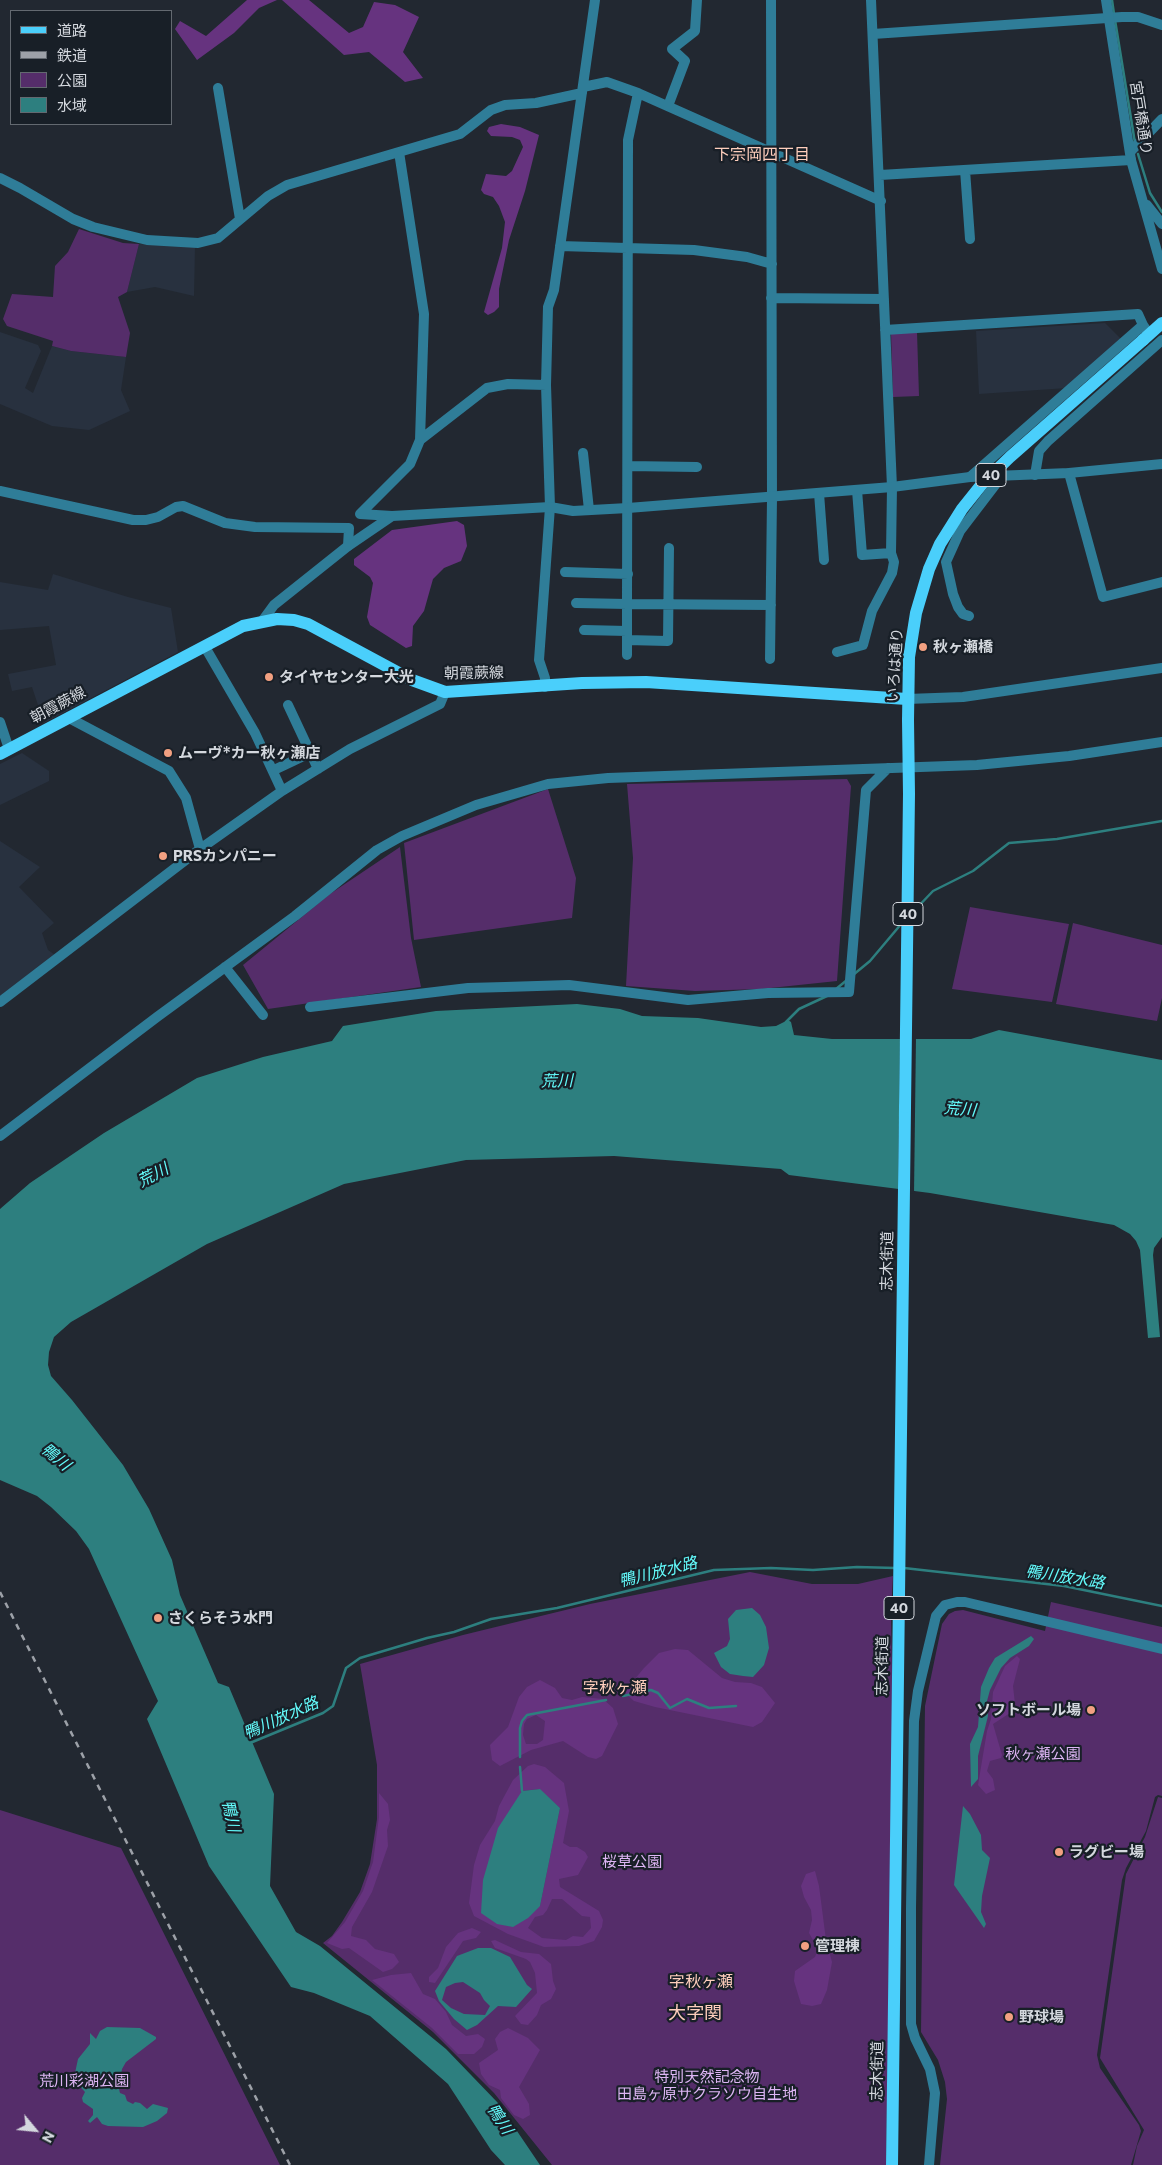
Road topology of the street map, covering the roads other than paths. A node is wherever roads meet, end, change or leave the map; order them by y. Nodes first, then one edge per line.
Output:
1 (595, 0) edge
2 (697, 0) edge
3 (771, 0) edge
4 (871, 0) edge
5 (1106, 0) edge
6 (1115, 17) junction
7 (1162, 25) edge
8 (873, 34) junction
9 (218, 88) dead end
10 (583, 90) junction
11 (638, 93) junction
12 (668, 106) junction
13 (1162, 119) edge
14 (398, 152) junction
15 (772, 152) junction
16 (1131, 156) junction
17 (965, 170) junction
18 (880, 175) junction
19 (0, 178) edge
20 (1143, 200) junction
21 (881, 201) junction
22 (240, 219) junction
23 (1162, 224) edge
24 (970, 239) dead end
25 (560, 246) junction
26 (627, 247) junction
27 (772, 264) junction
28 (1162, 269) edge
29 (771, 298) junction
30 (884, 299) junction
31 (1162, 323) edge
32 (886, 330) junction
33 (1145, 334) junction
34 (1162, 340) edge
35 (546, 385) junction
36 (420, 440) junction
37 (583, 453) dead end
38 (1162, 464) edge
39 (628, 466) junction
40 (697, 467) dead end
41 (1069, 474) junction
42 (1035, 475) junction
43 (1002, 476) junction
44 (970, 477) junction
45 (892, 488) junction
46 (858, 490) junction
47 (0, 492) edge
48 (819, 493) junction
49 (772, 498) junction
50 (550, 507) junction
51 (628, 508) junction
52 (589, 510) junction
53 (360, 514) junction
54 (392, 516) junction
55 (348, 528) junction
56 (348, 546) junction
57 (669, 548) dead end
58 (891, 553) junction
59 (824, 560) dead end
60 (565, 572) dead end
61 (628, 574) junction
62 (1162, 582) edge
63 (576, 603) dead end
64 (627, 604) junction
65 (669, 604) junction
66 (771, 605) junction
67 (969, 616) dead end
68 (263, 620) junction
69 (584, 630) dead end
70 (627, 635) junction
71 (205, 647) junction
72 (837, 652) dead end
73 (627, 655) dead end
74 (770, 659) dead end
75 (1162, 668) edge
76 (545, 686) junction
77 (445, 692) junction
78 (907, 699) junction
79 (288, 705) dead end
80 (69, 718) junction
81 (0, 722) edge
82 (1162, 742) edge
83 (4, 751) edge
84 (310, 753) junction
85 (888, 768) junction
86 (318, 769) junction
87 (274, 770) junction
88 (282, 791) junction
89 (200, 849) junction
90 (225, 967) junction
91 (0, 1002) edge
92 (310, 1008) dead end
93 (263, 1015) dead end
94 (905, 1107) joint
95 (0, 1136) edge
96 (1162, 1648) edge
97 (892, 2165) edge
98 (929, 2165) edge

1 - 10 street
2 - 12 street
3 - 15 street
4 - 8 street
5 - 6 street, 宮戸橋通り
6 - 7 street
6 - 8 street
6 - 16 street, 宮戸橋通り
8 - 18 street
9 - 22 street
10 - 11 street
10 - 14 street
10 - 25 street
11 - 12 street
11 - 26 street
12 - 15 street
13 - 16 street
14 - 22 street
14 - 36 street
15 - 21 street
15 - 27 street
16 - 17 street
16 - 20 street, 宮戸橋通り
17 - 18 street
17 - 24 street
18 - 21 street
19 - 22 street
20 - 23 street
20 - 28 street, 宮戸橋通り
21 - 30 street
25 - 26 street
25 - 35 street
26 - 27 street
26 - 39 street
27 - 29 street
29 - 30 street
29 - 49 street
30 - 32 street
31 - 33 main road, いろは通り / 40
32 - 33 street
32 - 45 street
33 - 44 street
33 - 78 main road, いろは通り / 40, bridge
34 - 42 street
35 - 36 street
35 - 50 street
36 - 53 street
37 - 52 street
38 - 41 street
39 - 40 street
39 - 51 street
41 - 42 street
41 - 62 street
42 - 43 street
43 - 44 street
43 - 67 street
44 - 45 street
45 - 46 street
45 - 58 street
46 - 48 street
46 - 58 street
47 - 55 street
48 - 49 street
48 - 59 street
49 - 51 street
49 - 66 street
50 - 52 street
50 - 54 street
50 - 76 street
51 - 52 street
51 - 61 street
53 - 54 street
53 - 55 street
54 - 56 street
55 - 56 street
56 - 68 street
57 - 65 street
58 - 72 street
60 - 61 street
61 - 64 street
63 - 64 street
64 - 65 street
64 - 70 street
65 - 66 street
65 - 70 street
66 - 74 street
68 - 71 main road, 朝霞蕨線
68 - 77 main road, 朝霞蕨線
69 - 70 street
70 - 73 street
71 - 80 main road, 朝霞蕨線
71 - 87 street
75 - 78 street
76 - 77 main road, 朝霞蕨線
76 - 78 main road, 朝霞蕨線
77 - 86 street
78 - 94 main road, いろは通り / 40, bridge
79 - 84 street
80 - 83 main road, 朝霞蕨線
80 - 89 street
81 - 83 street
82 - 85 street
84 - 86 street
84 - 87 street
85 - 90 street
85 - 92 street
86 - 88 street
87 - 88 street
88 - 89 street
89 - 91 street
90 - 93 street
90 - 95 street
94 - 97 main road, 志木街道 / 40
96 - 98 street

